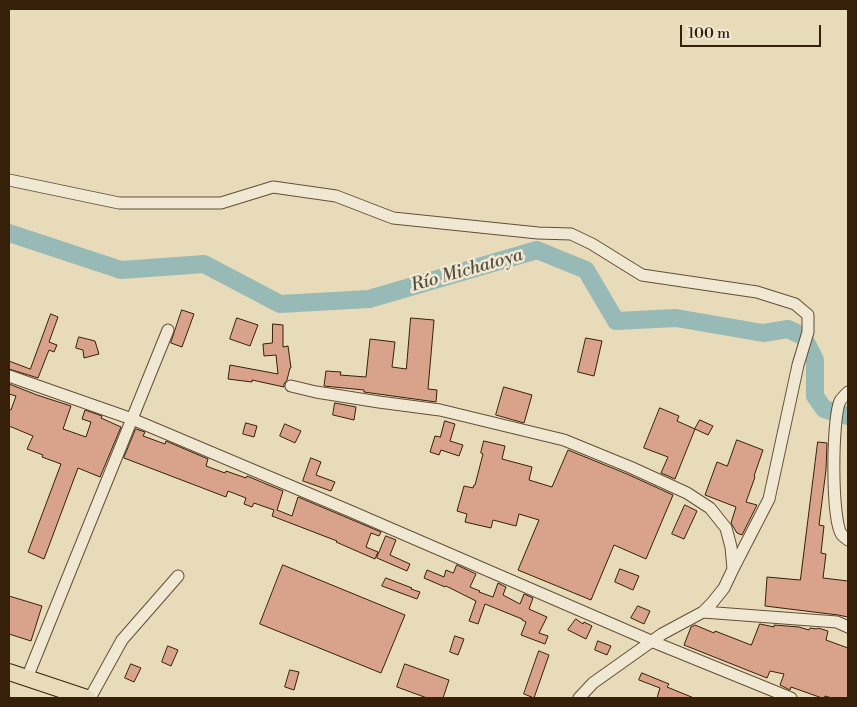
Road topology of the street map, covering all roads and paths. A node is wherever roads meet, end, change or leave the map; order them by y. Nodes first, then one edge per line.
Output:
1 (9, 180) edge
2 (168, 330) dead end
3 (9, 376) edge
4 (291, 386) dead end
5 (844, 397) edge
6 (132, 419) junction
7 (848, 540) edge
8 (733, 569) junction
9 (178, 576) dead end
10 (703, 612) junction
11 (848, 627) edge
12 (651, 641) junction
13 (9, 672) edge
14 (27, 678) junction
15 (88, 698) edge
16 (579, 698) edge
17 (791, 698) edge

1 - 8 street
2 - 6 street
3 - 6 street
4 - 8 street
5 - 7 street
6 - 12 street
6 - 14 street
8 - 10 street
9 - 15 street
10 - 11 street
10 - 12 street
12 - 16 street
12 - 17 street
13 - 14 highway
14 - 15 highway

